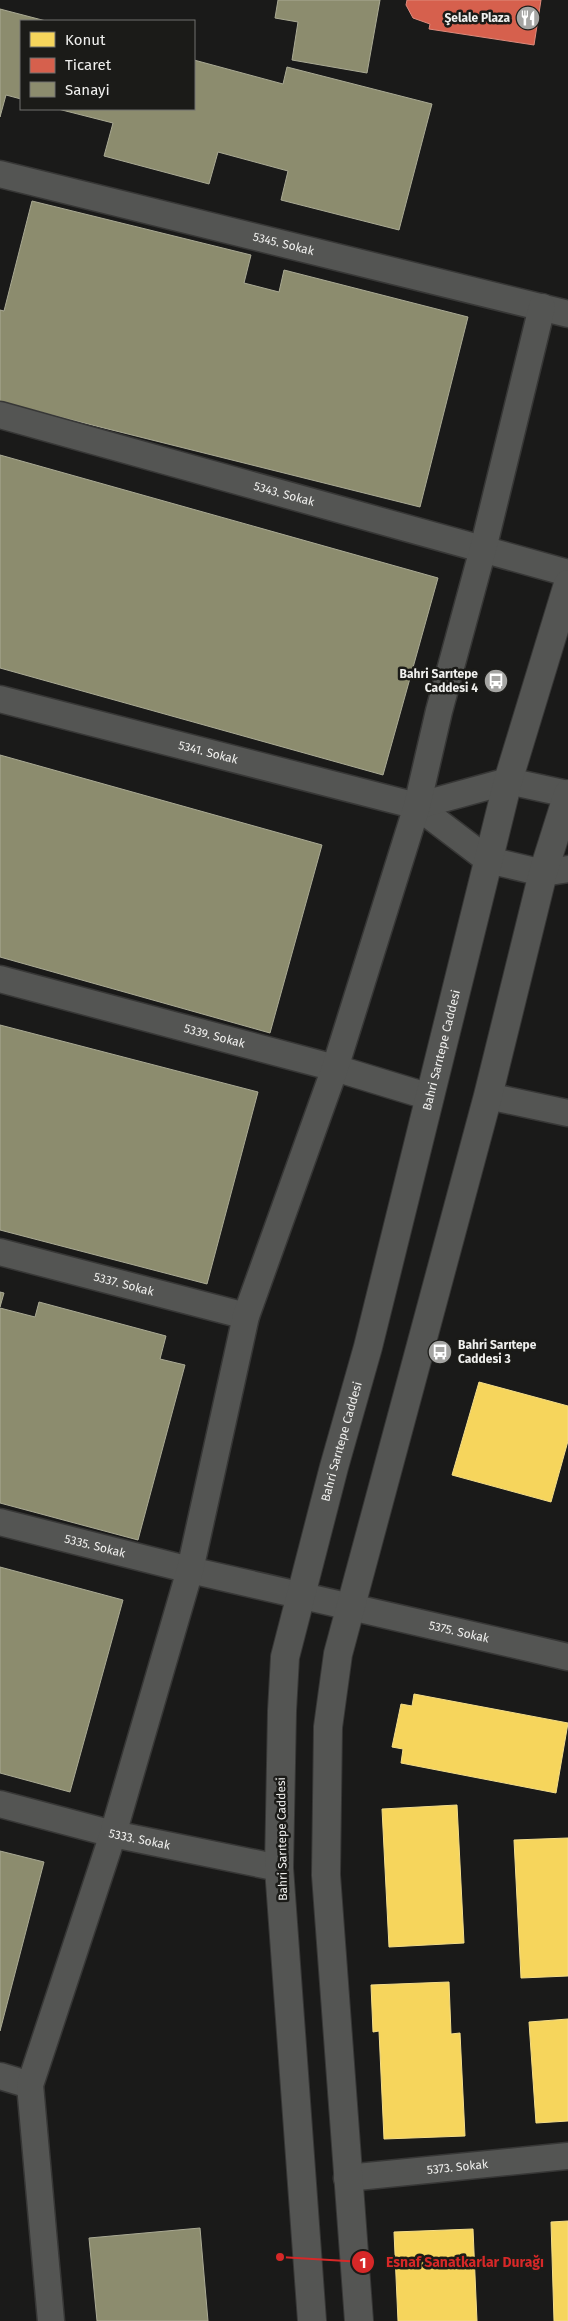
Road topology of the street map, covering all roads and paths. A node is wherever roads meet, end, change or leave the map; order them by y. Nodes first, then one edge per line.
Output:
1 (0, 174) edge
2 (542, 307) junction
3 (568, 314) edge
4 (0, 415) edge
5 (484, 549) junction
6 (568, 573) edge
7 (568, 584) edge
8 (0, 699) edge
9 (508, 780) junction
10 (568, 794) edge
11 (417, 806) junction
12 (488, 860) junction
13 (555, 870) edge
14 (0, 979) edge
15 (335, 1068) junction
16 (488, 1096) junction
17 (430, 1097) junction
18 (568, 1113) edge
19 (0, 1252) edge
20 (246, 1316) junction
21 (0, 1522) edge
22 (190, 1570) junction
23 (300, 1596) junction
24 (351, 1607) junction
25 (568, 1657) edge
26 (0, 1804) edge
27 (113, 1834) junction
28 (279, 1868) junction
29 (0, 2076) edge
30 (30, 2085) junction
31 (568, 2156) edge
32 (347, 2178) junction
33 (51, 2321) edge
34 (312, 2321) edge
35 (359, 2321) edge

1 - 2 street, 5345. Sokak
2 - 3 street, 5345. Sokak
2 - 5 street
4 - 5 street, 5343. Sokak
5 - 6 street, 5343. Sokak
5 - 11 street
7 - 9 main road, Bahri Sarıtepe Caddesi
8 - 11 street, 5341. Sokak
9 - 10 street
9 - 11 street
9 - 12 main road, Bahri Sarıtepe Caddesi
10 - 13 main road
11 - 12 street
11 - 15 street
12 - 13 street
12 - 17 main road, Bahri Sarıtepe Caddesi
13 - 16 main road
14 - 15 street, 5339. Sokak
15 - 17 street, 5339. Sokak
15 - 20 street
16 - 18 street
16 - 24 main road
17 - 23 main road, Bahri Sarıtepe Caddesi
19 - 20 street, 5337. Sokak
20 - 22 street
21 - 22 street, 5335. Sokak
22 - 23 street, 5335. Sokak
22 - 27 street
23 - 24 street, 5375. Sokak
23 - 28 main road, Bahri Sarıtepe Caddesi
24 - 25 street, 5375. Sokak
24 - 32 main road
26 - 27 street, 5333. Sokak
27 - 28 street, 5333. Sokak
27 - 30 street
28 - 34 main road, Bahri Sarıtepe Caddesi
29 - 30 street
30 - 33 street
31 - 32 street, 5373. Sokak
32 - 35 main road

